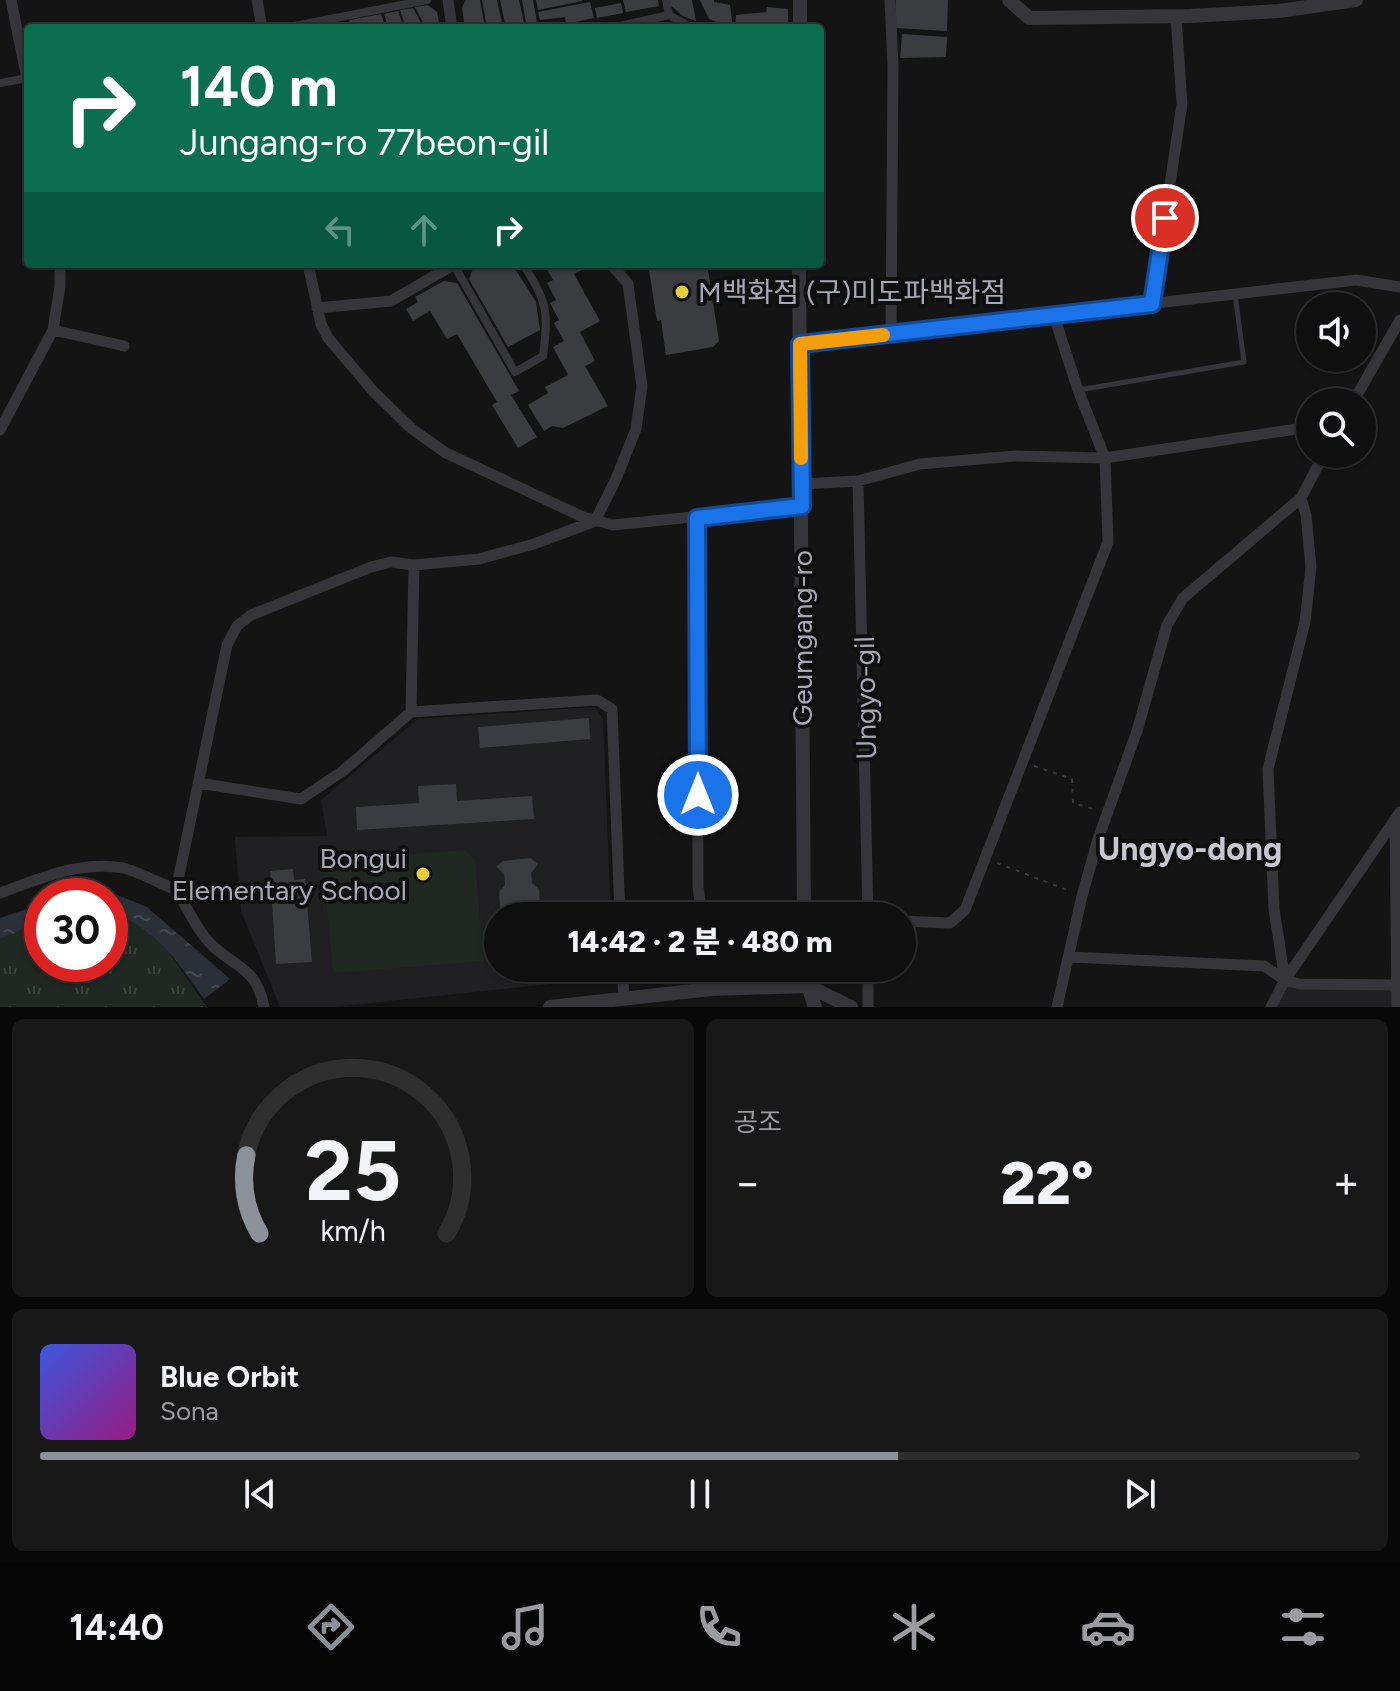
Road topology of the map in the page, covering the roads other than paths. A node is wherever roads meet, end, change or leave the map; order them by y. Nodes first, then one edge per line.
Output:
1 (11, 0) edge
2 (257, 0) edge
3 (427, 0) edge
4 (448, 0) edge
5 (666, 0) edge
6 (800, 0) edge
7 (890, 0) edge
8 (1009, 0) edge
9 (1356, 0) edge
10 (669, 15) junction
11 (1176, 16) junction
12 (261, 24) edge
13 (304, 24) edge
14 (451, 24) edge
15 (629, 24) edge
16 (685, 24) edge
17 (800, 24) edge
18 (24, 61) edge
19 (24, 80) edge
20 (0, 83) edge
21 (60, 268) edge
22 (309, 268) edge
23 (448, 268) edge
24 (457, 268) edge
25 (526, 268) edge
26 (614, 268) edge
27 (799, 268) edge
28 (1400, 287) edge
29 (1235, 294) junction
30 (1152, 304) junction
31 (317, 308) junction
32 (1054, 316) junction
33 (1400, 320) edge
34 (53, 330) junction
35 (891, 334) junction
36 (800, 344) junction
37 (124, 346) dead end
38 (1361, 388) edge
39 (1078, 390) junction
40 (1296, 429) edge
41 (0, 430) edge
42 (1105, 458) junction
43 (1317, 468) edge
44 (858, 481) junction
45 (802, 484) junction
46 (1301, 498) junction
47 (802, 506) junction
48 (697, 518) junction
49 (595, 521) junction
50 (414, 565) junction
51 (411, 712) junction
52 (198, 783) junction
53 (1398, 815) edge
54 (176, 890) junction
55 (0, 893) edge
56 (803, 896) junction
57 (619, 902) edge
58 (700, 902) edge
59 (801, 902) edge
60 (803, 902) edge
61 (868, 902) edge
62 (916, 922) edge
63 (1069, 957) junction
64 (1285, 980) junction
65 (623, 982) edge
66 (710, 982) edge
67 (737, 982) edge
68 (808, 982) edge
69 (868, 982) edge
70 (1399, 984) edge
71 (808, 986) junction
72 (727, 988) junction
73 (711, 989) junction
74 (624, 997) junction
75 (603, 1004) edge
76 (264, 1007) edge
77 (550, 1007) edge
78 (815, 1007) edge
79 (851, 1007) edge
80 (868, 1007) edge
81 (1057, 1007) edge
82 (1271, 1007) edge
83 (1397, 1007) edge

1 - 18 street
2 - 12 street
3 - 13 street
4 - 14 street
5 - 10 street
6 - 17 street
7 - 35 street
8 - 11 street
9 - 11 street
10 - 15 street
10 - 16 street
11 - 30 street
19 - 20 street
21 - 34 street
22 - 31 street
23 - 31 street
24 - 25 street
26 - 49 street
27 - 36 street, Geumgang-ro
28 - 29 street
29 - 30 street
29 - 39 lane
30 - 32 street
31 - 49 street
32 - 35 street
32 - 39 street
33 - 38 street
34 - 37 street
34 - 41 street
35 - 36 street
36 - 45 street, Geumgang-ro
39 - 42 street
40 - 42 street
42 - 44 street
42 - 62 street
43 - 46 street
44 - 45 street
44 - 61 street, Ungyo-gil
45 - 47 street, Geumgang-ro
46 - 63 street
46 - 64 street
47 - 48 street
47 - 56 street, Geumgang-ro
48 - 49 street
48 - 58 street
49 - 50 street
50 - 51 street
50 - 52 street
51 - 52 street
51 - 57 street
52 - 54 street
53 - 64 street
53 - 70 street
54 - 55 street
54 - 76 street
56 - 59 street
56 - 60 street, Geumgang-ro
63 - 64 street
63 - 81 street
64 - 70 street
64 - 82 street
65 - 74 street
66 - 73 street
67 - 72 street
68 - 71 street
69 - 80 street
70 - 83 street
71 - 72 street
71 - 78 street
71 - 79 street
72 - 73 street
73 - 74 street
74 - 75 street
75 - 77 street

